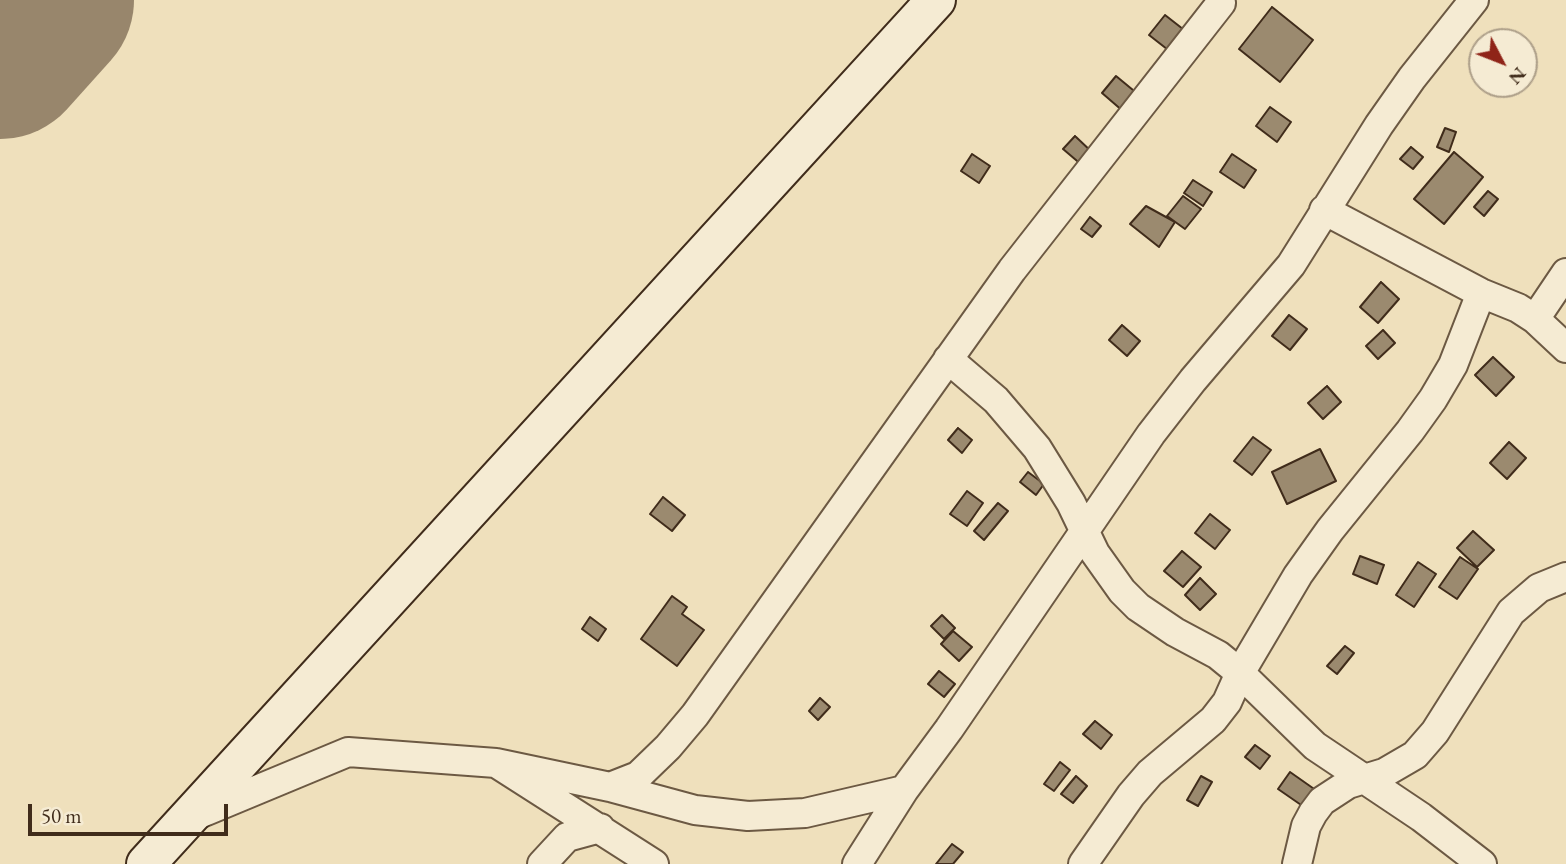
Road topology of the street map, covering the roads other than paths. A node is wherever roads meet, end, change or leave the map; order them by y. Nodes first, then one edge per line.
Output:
1 (936, 0) edge
2 (1474, 0) edge
3 (1221, 3) dead end
4 (1324, 210) junction
5 (1566, 273) edge
6 (1481, 293) junction
7 (1535, 319) junction
8 (1566, 348) edge
9 (948, 359) junction
10 (1085, 531) junction
11 (1566, 577) edge
12 (1240, 673) junction
13 (496, 764) junction
14 (1364, 780) junction
15 (610, 787) junction
16 (904, 790) junction
17 (188, 819) junction
18 (600, 828) junction
19 (146, 864) edge
20 (542, 864) edge
21 (654, 864) edge
22 (857, 864) edge
23 (1083, 864) edge
24 (1297, 864) edge
25 (1482, 864) edge

1 - 17 street
2 - 4 street
3 - 9 street
4 - 6 street
4 - 10 street
5 - 7 street
6 - 7 street
6 - 12 street
7 - 8 street
9 - 10 street
9 - 15 street
10 - 12 street
10 - 16 street
11 - 14 street
12 - 14 street
12 - 23 street
13 - 15 street
13 - 17 street
13 - 18 street
14 - 24 street
14 - 25 street
15 - 16 street
16 - 22 street
17 - 19 street
18 - 20 street
18 - 21 street

